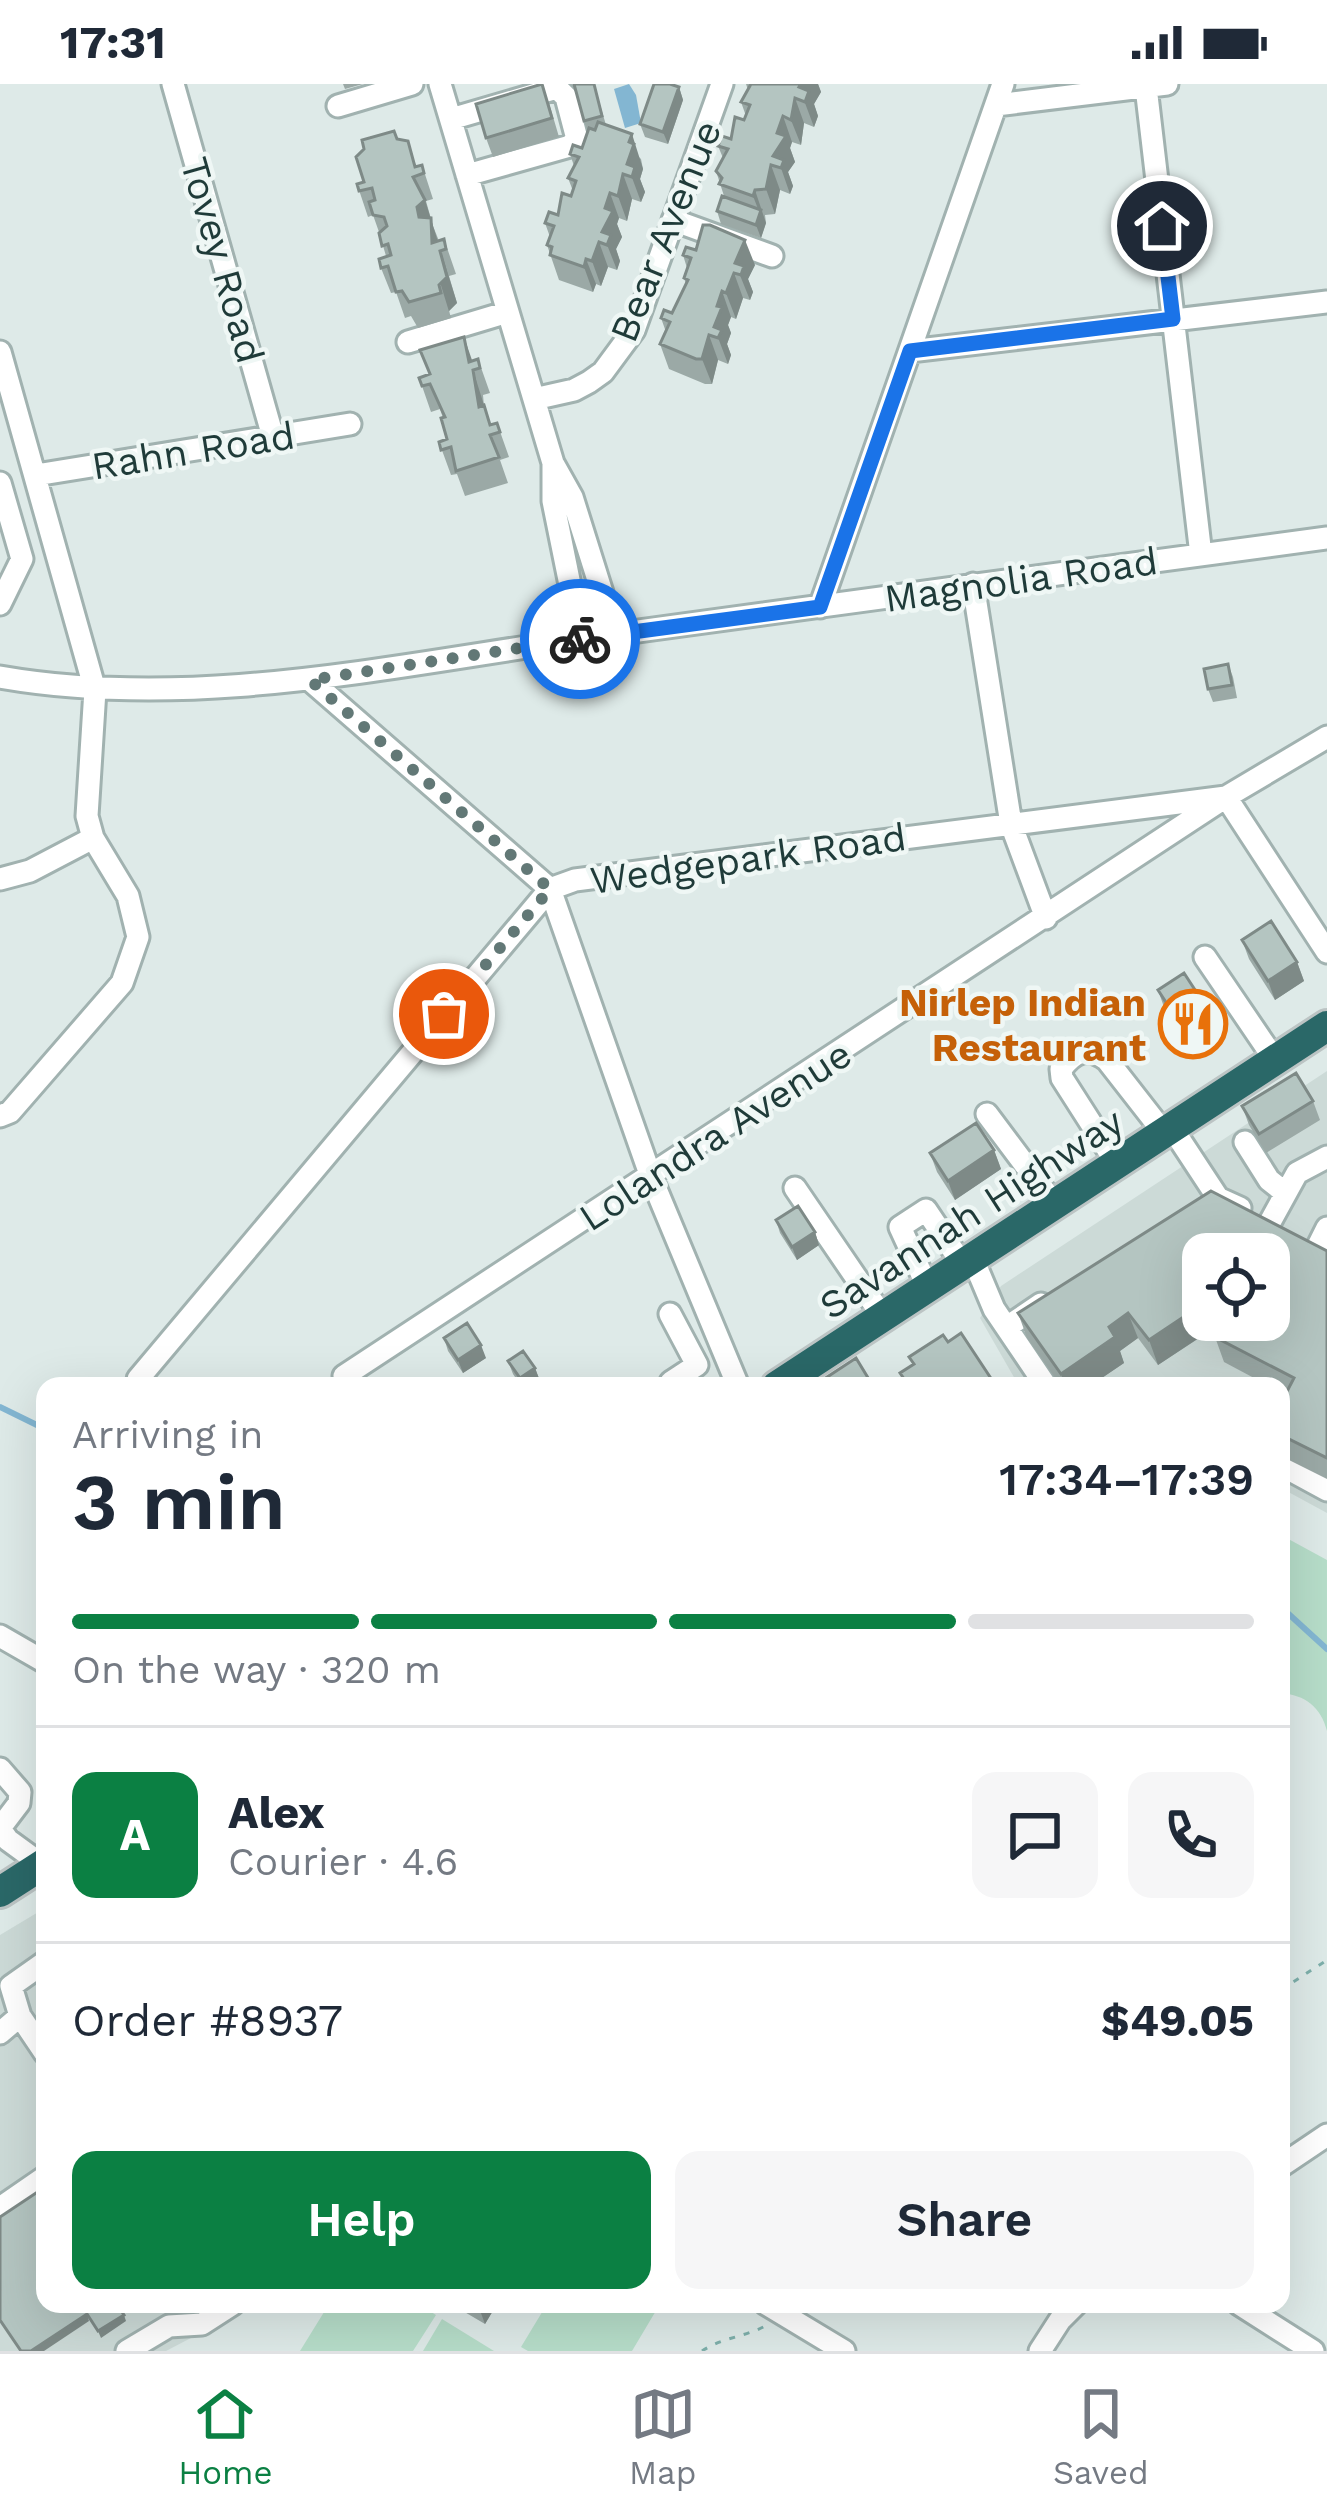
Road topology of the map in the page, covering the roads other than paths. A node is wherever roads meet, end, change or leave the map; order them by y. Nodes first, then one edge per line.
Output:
1 (173, 84) edge
2 (412, 84) edge
3 (440, 84) edge
4 (722, 84) edge
5 (1156, 85) edge
6 (1000, 94) edge
7 (338, 106) dead end
8 (451, 118) junction
9 (467, 175) junction
10 (673, 220) junction
11 (772, 256) dead end
12 (1327, 302) edge
13 (508, 312) junction
14 (1173, 319) junction
15 (408, 342) dead end
16 (910, 351) junction
17 (0, 352) edge
18 (534, 399) junction
19 (350, 424) dead end
20 (273, 437) junction
21 (553, 464) junction
22 (35, 470) junction
23 (0, 474) edge
24 (0, 483) edge
25 (1327, 538) edge
26 (590, 552) junction
27 (1201, 555) junction
28 (22, 559) junction
29 (564, 559) junction
30 (61, 565) junction
31 (973, 584) junction
32 (0, 604) edge
33 (820, 607) junction
34 (615, 634) junction
35 (580, 639) junction
36 (0, 677) edge
37 (310, 680) junction
38 (95, 690) junction
39 (1327, 737) edge
40 (1226, 797) junction
41 (1011, 824) junction
42 (93, 838) junction
43 (0, 879) edge
44 (550, 889) junction
45 (1046, 918) junction
46 (1327, 952) edge
47 (1205, 957) dead end
48 (1327, 1026) edge
49 (1275, 1060) junction
50 (987, 1114) dead end
51 (0, 1116) edge
52 (1168, 1131) junction
53 (1245, 1142) dead end
54 (1327, 1157) edge
55 (1117, 1164) junction
56 (651, 1177) junction
57 (795, 1188) dead end
58 (1284, 1192) junction
59 (1055, 1205) junction
60 (1305, 1238) edge
61 (968, 1262) junction
62 (928, 1288) junction
63 (1063, 1290) edge
64 (670, 1314) dead end
65 (883, 1317) junction
66 (1006, 1327) junction
67 (344, 1376) dead end
68 (140, 1377) edge
69 (679, 1377) edge
70 (734, 1377) edge
71 (791, 1377) edge
72 (1040, 1377) edge
73 (1290, 1470) edge
74 (1327, 1490) edge
75 (0, 1636) edge
76 (36, 1657) edge
77 (0, 1769) edge
78 (0, 1829) edge
79 (36, 1859) edge
80 (36, 1870) edge
81 (0, 1892) edge
82 (36, 1968) edge
83 (20, 2016) junction
84 (0, 2033) edge
85 (36, 2040) edge
86 (1327, 2135) edge
87 (1290, 2160) edge
88 (36, 2183) edge
89 (0, 2208) edge
90 (219, 2313) edge
91 (782, 2313) edge
92 (1069, 2313) edge
93 (1253, 2313) edge
94 (127, 2351) edge
95 (844, 2351) edge
96 (1040, 2351) edge
97 (1313, 2351) edge

1 - 20 street, Tovey Road
2 - 7 street
3 - 8 street
4 - 10 street, Bear Avenue
5 - 6 street
5 - 14 street
6 - 16 street
8 - 9 street
8 - 9 street
9 - 13 street
10 - 11 street
10 - 18 street, Bear Avenue
12 - 14 street
13 - 15 street
13 - 18 street
14 - 16 street
14 - 27 street
16 - 33 street
17 - 22 street
18 - 21 street
19 - 20 street, Rahn Road
20 - 22 street, Rahn Road
21 - 26 street
21 - 29 street
22 - 23 street, Rahn Road
22 - 30 street
24 - 28 street
25 - 27 street, Magnolia Road
26 - 29 street
26 - 34 street
27 - 31 street, Magnolia Road
28 - 30 street
28 - 32 street
29 - 35 street
30 - 38 street
31 - 33 street, Magnolia Road
31 - 41 street
33 - 34 street, Magnolia Road
34 - 35 street, Magnolia Road
35 - 37 street, Magnolia Road
36 - 38 street, Magnolia Road
37 - 38 street, Magnolia Road
37 - 44 street
38 - 42 street
39 - 40 street, Lolandra Avenue
40 - 41 street, Wedgepark Road
40 - 45 street, Lolandra Avenue
40 - 46 street
41 - 44 street, Wedgepark Road
41 - 45 street
42 - 43 street
42 - 51 street
44 - 56 street
44 - 68 street, Wedgepark Road
45 - 56 street, Lolandra Avenue
47 - 49 street
48 - 49 highway, Savannah Highway
49 - 52 highway, Savannah Highway
50 - 59 street
52 - 55 highway, Savannah Highway
52 - 55 street
52 - 60 street
53 - 58 street
54 - 58 street
55 - 59 highway, Savannah Highway
56 - 67 street, Lolandra Avenue
56 - 70 street
57 - 65 street
58 - 60 street
59 - 61 highway, Savannah Highway
61 - 62 highway, Savannah Highway
61 - 62 street
61 - 66 street
62 - 65 highway, Savannah Highway
63 - 66 street
64 - 69 street
65 - 71 highway, Savannah Highway
66 - 72 street
73 - 74 street
75 - 76 street
77 - 78 street
78 - 79 street
80 - 81 highway
82 - 83 street
83 - 84 street
83 - 85 street
86 - 87 street
88 - 89 street
90 - 94 street
91 - 95 street
92 - 96 street
93 - 97 street

